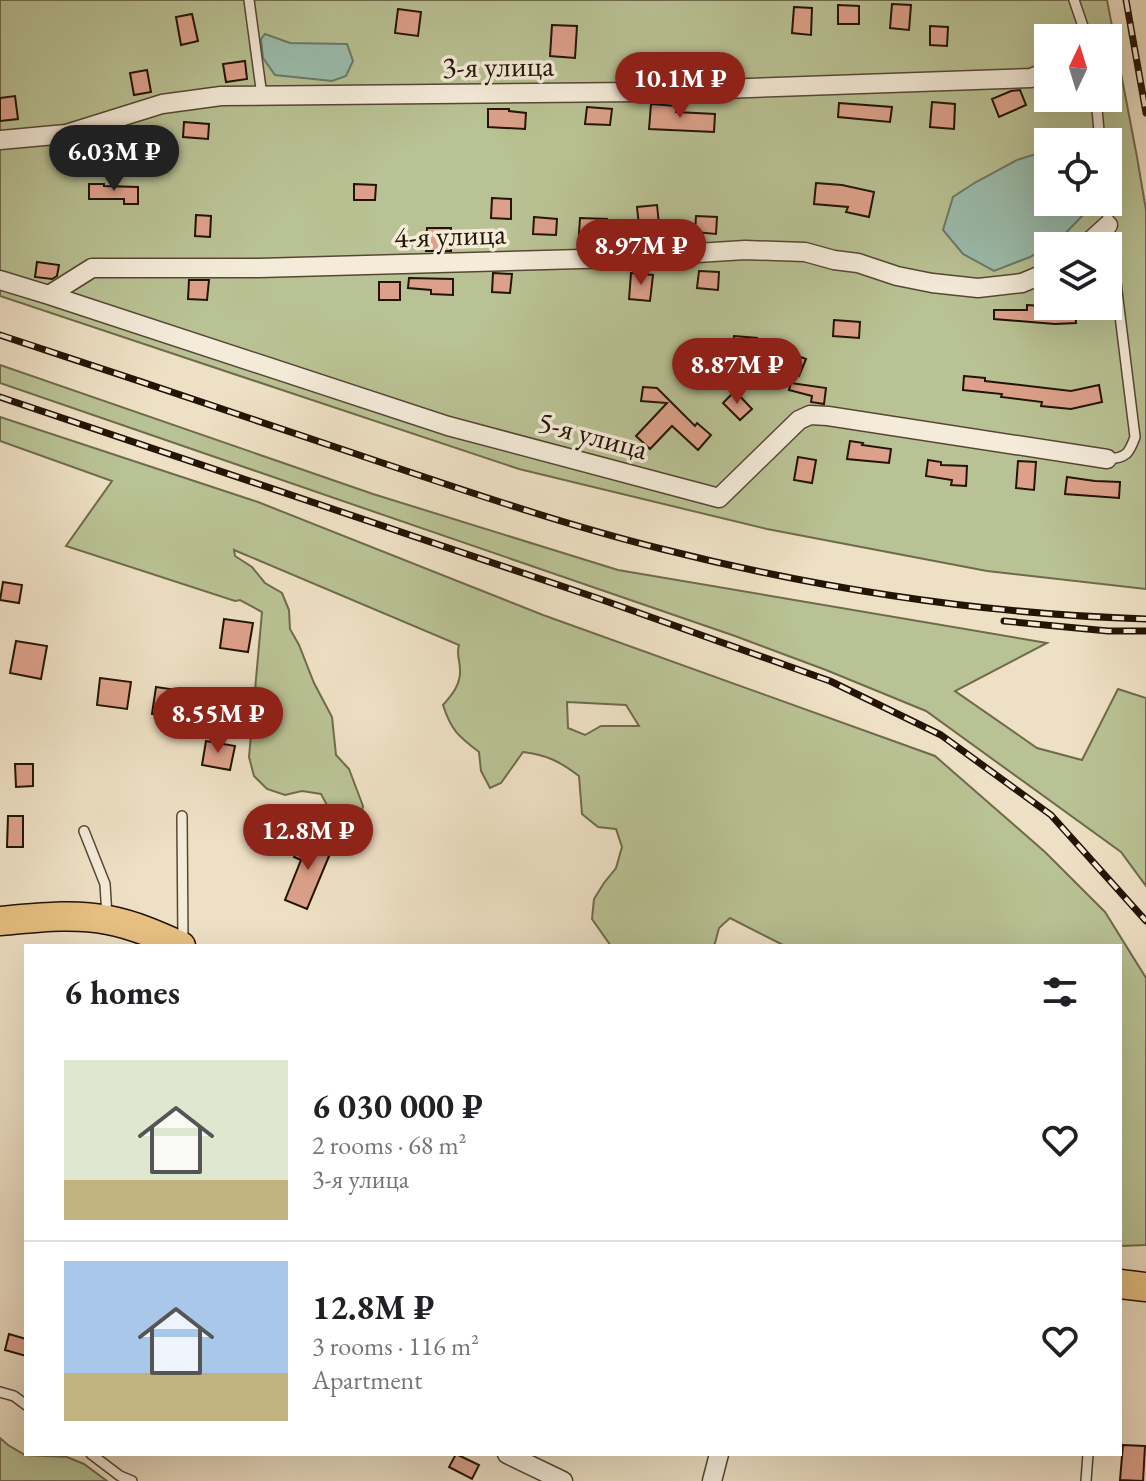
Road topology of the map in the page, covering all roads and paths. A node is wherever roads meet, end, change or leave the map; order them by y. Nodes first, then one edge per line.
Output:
1 (249, 0) edge
2 (1074, 0) edge
3 (1082, 24) edge
4 (1034, 77) edge
5 (262, 96) junction
6 (0, 140) edge
7 (1107, 216) edge
8 (1108, 225) junction
9 (1100, 232) edge
10 (1034, 278) edge
11 (0, 280) edge
12 (49, 295) junction
13 (1107, 459) joint
14 (182, 816) dead end
15 (84, 831) dead end
16 (108, 920) junction
17 (0, 921) edge
18 (177, 944) edge
19 (182, 944) edge
20 (1122, 1284) edge
21 (1146, 1287) edge
22 (0, 1392) edge
23 (24, 1404) edge
24 (94, 1456) edge
25 (511, 1456) edge
26 (718, 1456) edge
27 (1088, 1456) edge
28 (132, 1481) edge
29 (563, 1481) edge
30 (712, 1481) edge
31 (1086, 1481) edge

1 - 5 lane
2 - 3 lane
4 - 5 street, 3-я улица
5 - 6 street, 3-я улица
7 - 8 lane
8 - 9 street
8 - 13 lane
10 - 12 street, 4-я улица
11 - 12 street
12 - 13 street, 5-я улица
14 - 19 lane
15 - 16 lane
16 - 17 main road
16 - 18 main road
20 - 21 main road
22 - 23 lane
24 - 28 lane
25 - 29 street
26 - 30 street
27 - 31 lane

